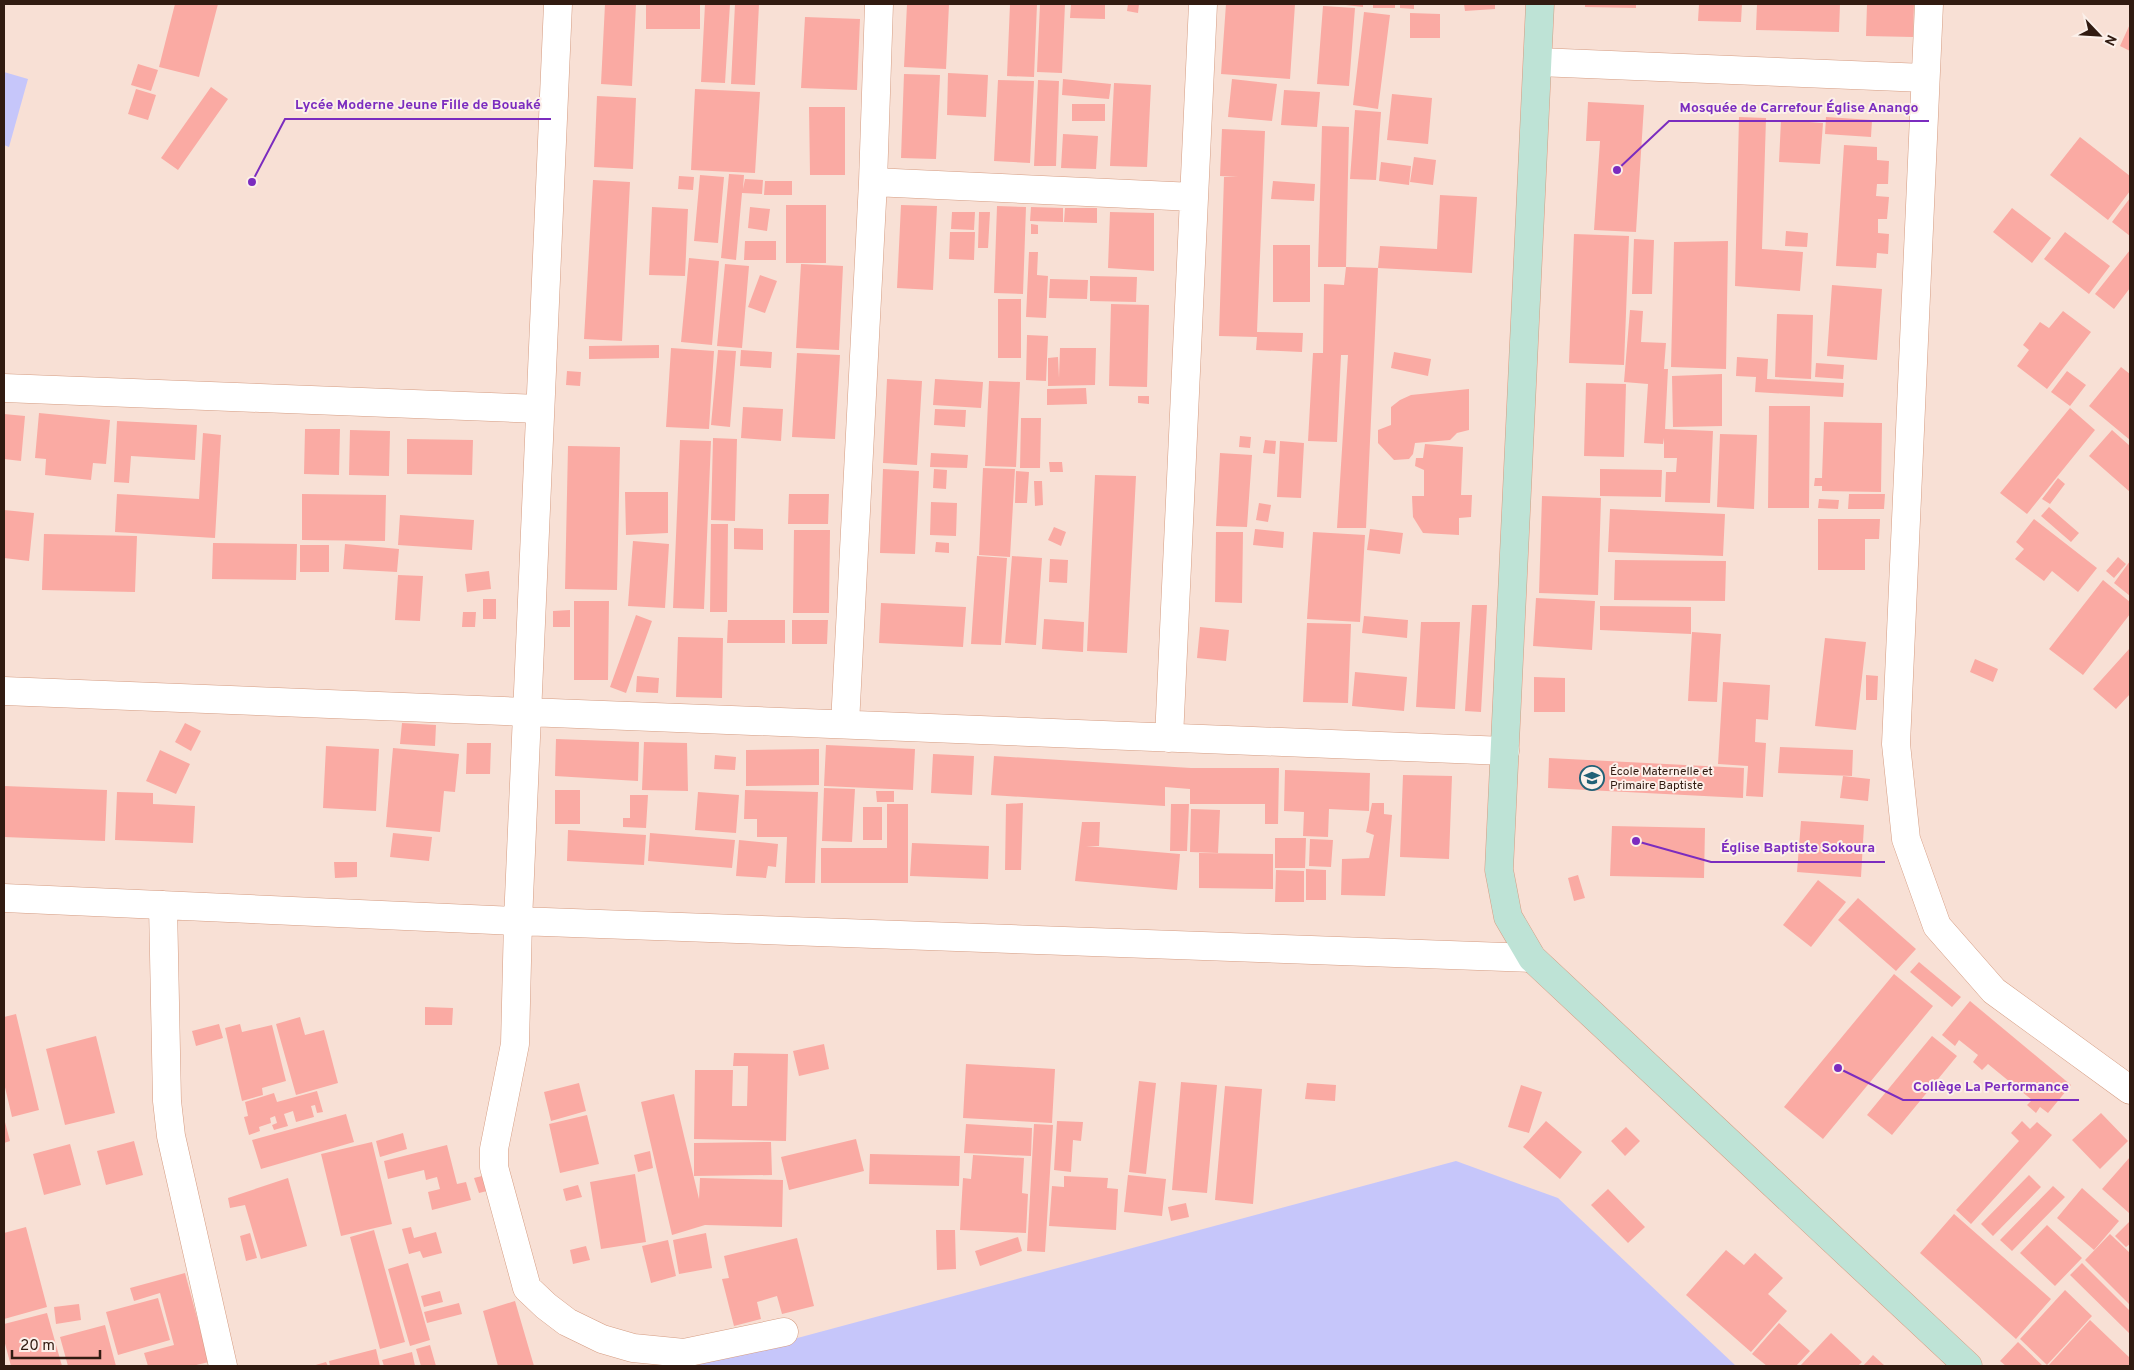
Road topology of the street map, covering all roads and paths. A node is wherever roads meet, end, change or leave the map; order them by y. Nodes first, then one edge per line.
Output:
1 (558, 4) edge
2 (879, 4) edge
3 (1203, 4) edge
4 (1540, 4) edge
5 (1929, 4) edge
6 (1538, 62) junction
7 (1926, 78) junction
8 (873, 182) junction
9 (1194, 197) junction
10 (4, 388) edge
11 (540, 409) junction
12 (4, 692) edge
13 (526, 712) junction
14 (845, 724) junction
15 (1169, 738) junction
16 (1505, 751) junction
17 (4, 898) edge
18 (163, 905) junction
19 (518, 921) junction
20 (1532, 958) junction
21 (2130, 1090) edge
22 (784, 1332) dead end
23 (223, 1366) edge
24 (1968, 1366) edge

1 - 11 street
2 - 8 street
3 - 9 street
4 - 6 street
5 - 7 street
6 - 7 street
6 - 16 street
7 - 21 street
8 - 9 street
8 - 14 street
9 - 15 street
10 - 11 street
11 - 13 street
12 - 13 street
13 - 14 street
13 - 19 street
14 - 15 street
15 - 16 street
16 - 20 street
17 - 18 street
18 - 19 street
18 - 23 street
19 - 20 street
19 - 22 street
20 - 24 street

